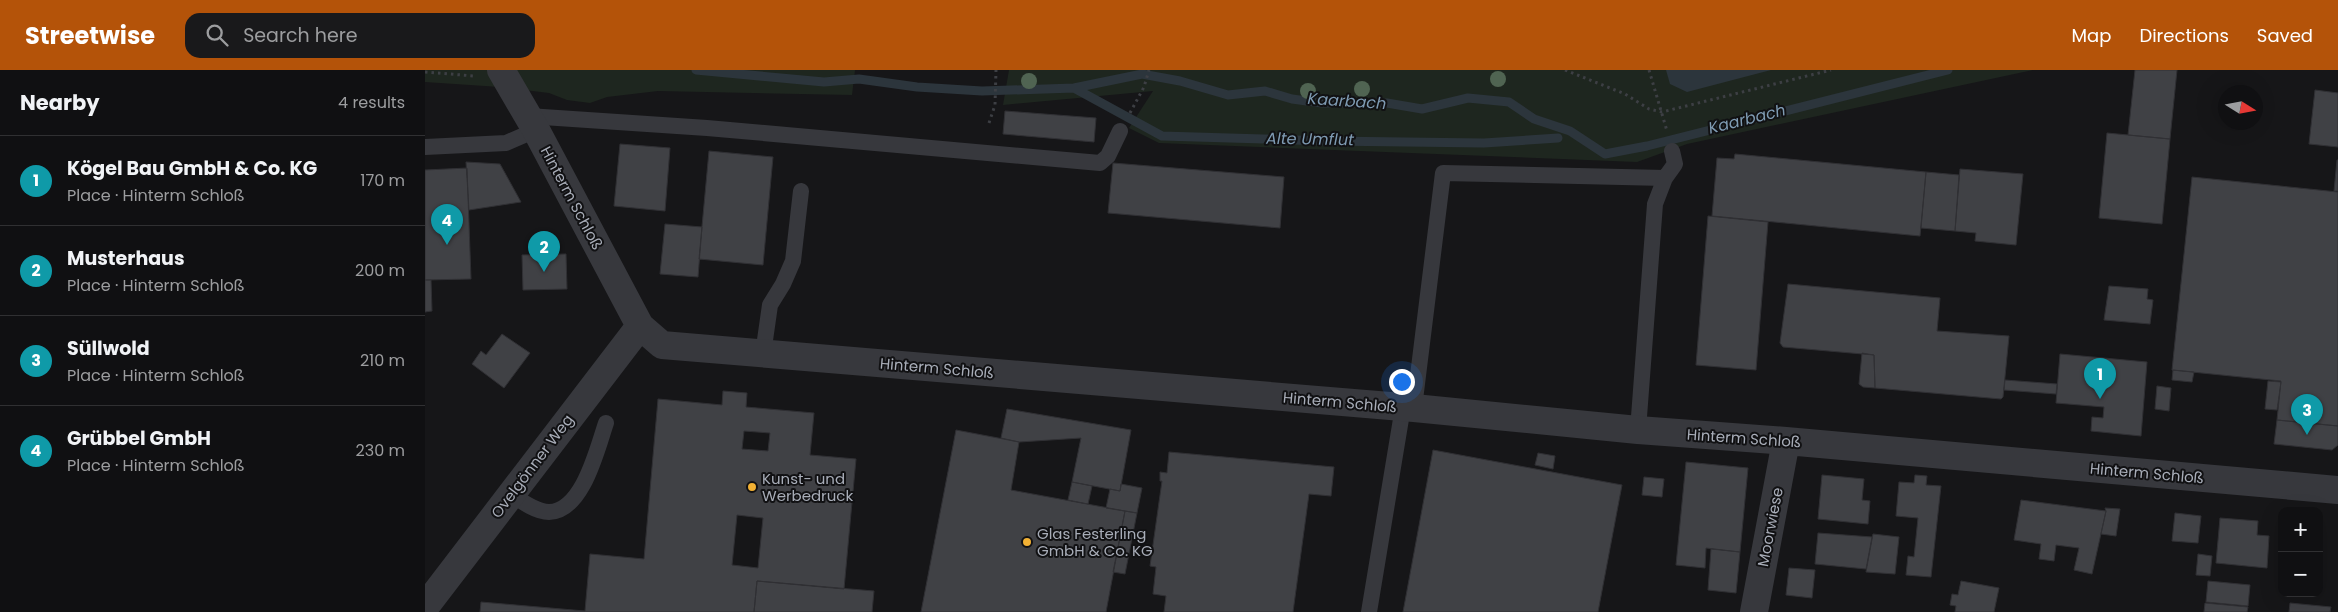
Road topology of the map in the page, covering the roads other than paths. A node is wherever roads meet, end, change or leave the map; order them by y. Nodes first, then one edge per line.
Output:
1 (504, 75) edge
2 (532, 123) junction
3 (1120, 131) dead end
4 (425, 147) edge
5 (1672, 151) dead end
6 (1665, 178) junction
7 (801, 191) dead end
8 (640, 326) junction
9 (763, 354) junction
10 (1409, 407) junction
11 (606, 423) dead end
12 (1638, 430) junction
13 (1786, 441) junction
14 (2338, 490) edge
15 (511, 494) junction
16 (425, 607) edge
17 (1369, 612) edge
18 (1754, 612) edge

1 - 2 street, Hinterm Schloß
2 - 3 lane
2 - 4 lane
2 - 8 street, Hinterm Schloß
5 - 6 lane
6 - 10 lane
6 - 12 lane
7 - 9 lane
8 - 9 street, Hinterm Schloß
8 - 15 street, Ovelgönner Weg
9 - 10 street, Hinterm Schloß
10 - 12 street, Hinterm Schloß
10 - 17 lane
11 - 15 lane
12 - 13 street, Hinterm Schloß
13 - 14 street, Hinterm Schloß
13 - 18 street, Moorwiese
15 - 16 street, Ovelgönner Weg

